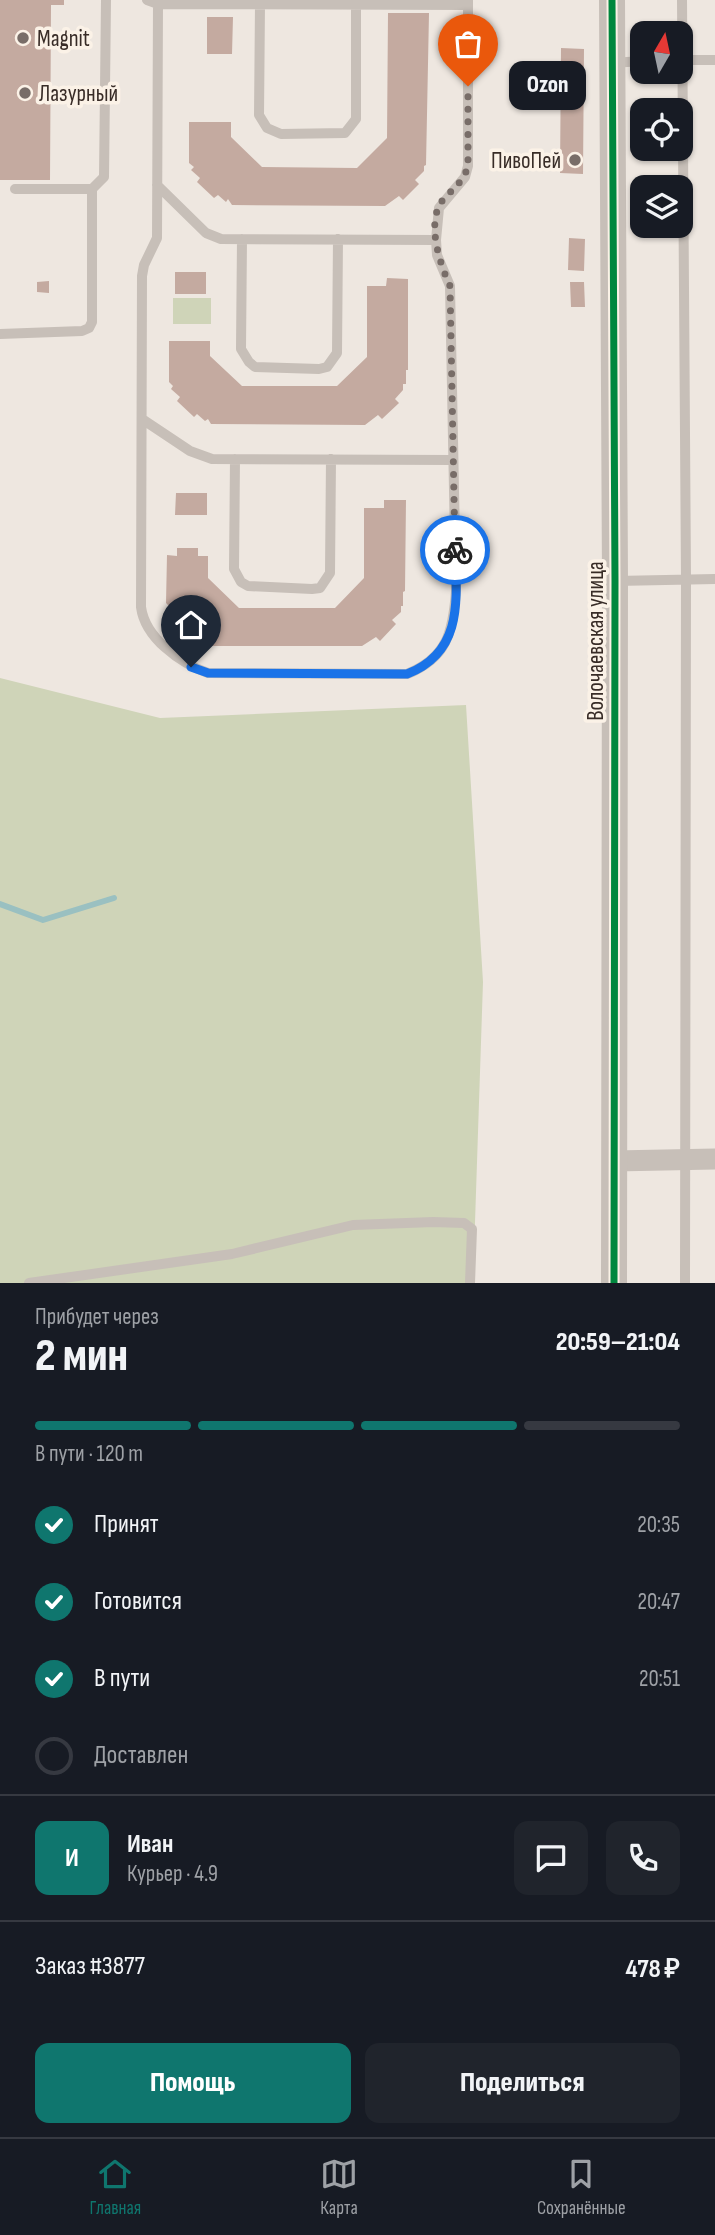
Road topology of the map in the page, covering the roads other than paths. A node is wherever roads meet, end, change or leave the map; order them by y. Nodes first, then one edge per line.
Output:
1 (106, 0) edge
2 (612, 0) edge
3 (682, 0) edge
4 (153, 2) edge
5 (300, 2) edge
6 (468, 2) edge
7 (260, 4) junction
8 (356, 5) junction
9 (682, 21) edge
10 (693, 60) edge
11 (715, 60) edge
12 (630, 61) edge
13 (612, 62) junction
14 (681, 84) edge
15 (157, 186) junction
16 (15, 189) dead end
17 (92, 189) junction
18 (242, 239) junction
19 (338, 239) junction
20 (436, 240) junction
21 (0, 334) edge
22 (142, 419) junction
23 (234, 459) junction
24 (331, 459) junction
25 (453, 460) junction
26 (686, 579) junction
27 (715, 579) edge
28 (615, 581) junction
29 (686, 1158) junction
30 (715, 1158) edge
31 (614, 1161) junction
32 (29, 1283) edge
33 (470, 1283) edge
34 (614, 1283) edge
35 (685, 1283) edge

1 - 17 lane
2 - 13 street, Волочаевская улица
3 - 9 lane
4 - 7 lane
4 - 15 lane
5 - 7 lane
5 - 8 lane
6 - 8 lane
6 - 20 lane
7 - 8 lane
10 - 11 lane
12 - 13 lane
13 - 28 street, Волочаевская улица
14 - 26 lane
15 - 18 lane
15 - 22 lane
16 - 17 lane
17 - 21 lane
18 - 19 lane
18 - 19 lane
19 - 20 lane
20 - 25 lane
22 - 23 lane
22 - 25 lane
23 - 24 lane
23 - 24 lane
24 - 25 lane
26 - 27 lane
26 - 28 lane
26 - 29 lane
28 - 31 street, Волочаевская улица
29 - 30 street
29 - 31 street
29 - 35 lane
31 - 34 street, Волочаевская улица
32 - 33 lane

